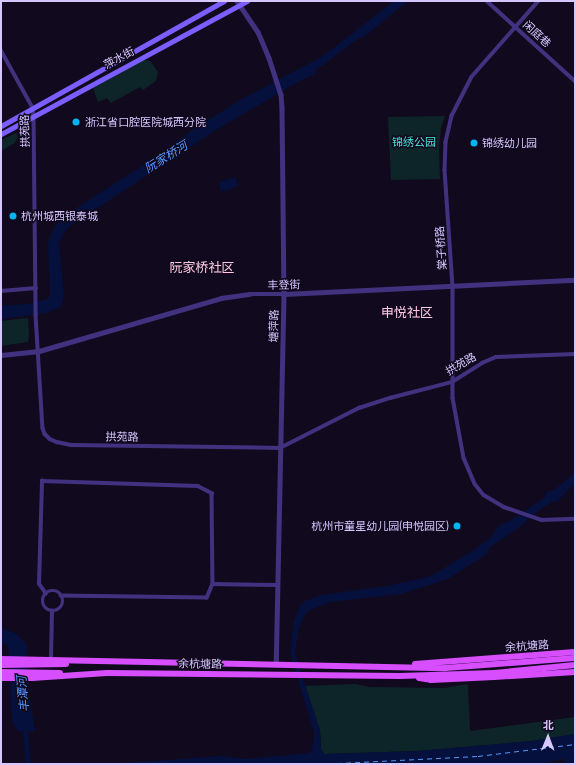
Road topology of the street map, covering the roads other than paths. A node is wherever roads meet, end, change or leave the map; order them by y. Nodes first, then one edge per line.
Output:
1 (224, 1) edge
2 (247, 1) edge
3 (487, 1) edge
4 (539, 1) edge
5 (238, 3) edge
6 (515, 27) junction
7 (1, 50) edge
8 (575, 80) edge
9 (33, 108) junction
10 (34, 115) junction
11 (1, 126) edge
12 (1, 134) edge
13 (575, 280) edge
14 (453, 286) junction
15 (36, 288) junction
16 (1, 291) edge
17 (284, 294) junction
18 (39, 351) junction
19 (575, 354) edge
20 (1, 355) edge
21 (452, 382) junction
22 (280, 448) junction
23 (575, 519) edge
24 (213, 584) junction
25 (277, 585) junction
26 (46, 594) junction
27 (61, 596) junction
28 (52, 611) junction
29 (575, 652) edge
30 (575, 658) edge
31 (51, 659) junction
32 (3, 662) edge
33 (32, 662) junction
34 (112, 662) junction
35 (276, 663) junction
36 (575, 665) edge
37 (385, 667) junction
38 (575, 672) edge
39 (4, 675) edge
40 (400, 676) junction

1 - 9 main road, 萍水街
2 - 5 main road, 萍水街
3 - 6 street, 闲庭巷
4 - 6 street, 棠子桥路
5 - 10 main road, 萍水街
5 - 17 street, 塘萍路
6 - 8 street, 闲庭巷
6 - 14 street, 棠子桥路
7 - 9 street, 拱苑路
9 - 10 street, 拱苑路
9 - 11 main road, 萍水街
10 - 12 main road, 萍水街
10 - 15 street, 拱苑路
13 - 14 street, 丰登街
14 - 17 street, 丰登街
14 - 21 street, 棠子桥路
15 - 16 street
15 - 18 street, 拱苑路
17 - 18 street, 丰登街
17 - 22 street, 塘萍路
18 - 20 street, 丰登街
18 - 22 street, 拱苑路
19 - 21 street, 拱苑路
21 - 22 street, 拱苑路
21 - 23 street, 棠子桥路
22 - 25 street, 塘萍路
24 - 25 street
24 - 26 street
24 - 27 street
25 - 35 street, 塘萍路
26 - 27 street
26 - 28 street
27 - 28 street
28 - 31 street
29 - 37 main road, 余杭塘路
30 - 37 main road, 余杭塘路
31 - 33 main road, 余杭塘路
31 - 34 main road, 余杭塘路
32 - 33 main road, 余杭塘路
33 - 34 main road
34 - 35 main road, 余杭塘路
35 - 37 main road, 余杭塘路
36 - 40 main road, 余杭塘路
38 - 40 main road, 余杭塘路
39 - 40 main road, 余杭塘路

